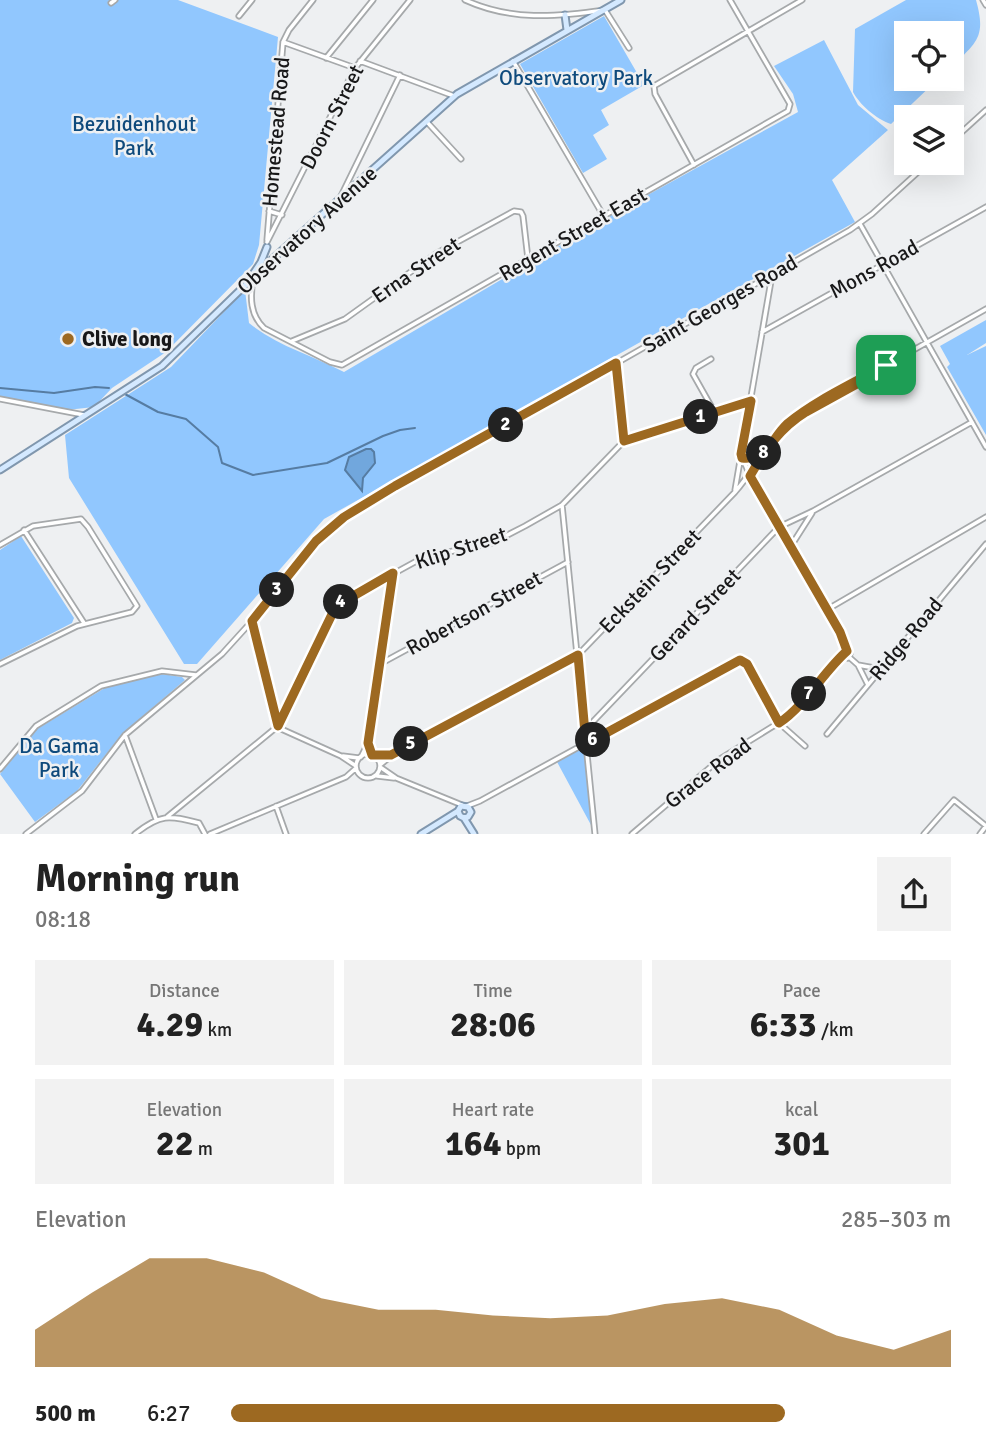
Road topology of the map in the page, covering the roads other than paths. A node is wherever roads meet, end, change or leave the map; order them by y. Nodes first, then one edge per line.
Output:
1 (252, 0) edge
2 (313, 0) edge
3 (373, 0) edge
4 (410, 0) edge
5 (465, 0) edge
6 (621, 0) edge
7 (730, 0) edge
8 (802, 0) edge
9 (983, 0) edge
10 (986, 5) edge
11 (605, 10) junction
12 (565, 15) junction
13 (239, 16) dead end
14 (568, 30) junction
15 (747, 31) junction
16 (283, 42) junction
17 (629, 48) dead end
18 (326, 58) junction
19 (360, 61) junction
20 (513, 61) junction
21 (355, 68) junction
22 (400, 75) junction
23 (454, 96) junction
24 (986, 110) edge
25 (426, 121) junction
26 (964, 130) edge
27 (461, 159) dead end
28 (694, 165) junction
29 (915, 175) edge
30 (340, 199) junction
31 (986, 206) edge
32 (269, 211) junction
33 (282, 215) junction
34 (603, 215) junction
35 (860, 224) junction
36 (267, 244) junction
37 (528, 259) junction
38 (268, 263) junction
39 (883, 264) junction
40 (772, 275) junction
41 (254, 277) junction
42 (245, 286) junction
43 (986, 309) edge
44 (762, 332) junction
45 (305, 337) junction
46 (291, 341) junction
47 (927, 343) junction
48 (302, 348) junction
49 (711, 359) dead end
50 (616, 363) junction
51 (0, 399) edge
52 (751, 401) junction
53 (715, 413) junction
54 (86, 416) junction
55 (972, 422) junction
56 (624, 441) junction
57 (986, 447) edge
58 (763, 455) junction
59 (742, 456) junction
60 (0, 470) edge
61 (750, 476) junction
62 (735, 492) junction
63 (562, 505) junction
64 (813, 511) junction
65 (986, 517) edge
66 (779, 527) junction
67 (24, 530) junction
68 (986, 544) edge
69 (0, 545) edge
70 (791, 546) junction
71 (568, 562) junction
72 (393, 573) junction
73 (828, 610) junction
74 (252, 621) junction
75 (84, 623) junction
76 (846, 653) junction
77 (578, 655) junction
78 (0, 664) edge
79 (380, 664) junction
80 (858, 665) junction
81 (880, 670) junction
82 (197, 676) junction
83 (868, 685) junction
84 (779, 723) junction
85 (278, 726) junction
86 (585, 730) junction
87 (827, 734) dead end
88 (125, 735) junction
89 (368, 743) junction
90 (586, 744) junction
91 (804, 746) dead end
92 (391, 755) junction
93 (341, 756) junction
94 (374, 756) junction
95 (360, 758) junction
96 (380, 766) junction
97 (356, 767) junction
98 (0, 769) edge
99 (361, 776) junction
100 (376, 776) junction
101 (346, 777) junction
102 (396, 778) junction
103 (276, 806) junction
104 (464, 812) junction
105 (166, 817) junction
106 (156, 818) junction
107 (986, 826) edge
108 (473, 833) edge
109 (26, 834) edge
110 (135, 834) edge
111 (208, 834) edge
112 (286, 834) edge
113 (421, 834) edge
114 (595, 834) edge
115 (632, 834) edge
116 (924, 834) edge
117 (980, 834) edge

1 - 13 street
2 - 16 street
3 - 18 street
4 - 19 street, Doorn Street
5 - 12 street
6 - 11 main road, Observatory Avenue
7 - 15 street
8 - 15 street
9 - 10 street
11 - 12 street
11 - 14 main road, Observatory Avenue
11 - 17 street
12 - 14 main road
14 - 20 main road, Observatory Avenue
15 - 28 street
15 - 28 street, Regent Street East
16 - 18 street
16 - 32 street, Homestead Road
18 - 21 street
19 - 21 street, Doorn Street
19 - 22 street
20 - 23 main road, Observatory Avenue
20 - 34 street
21 - 33 street, Doorn Street
22 - 23 street
22 - 30 street
23 - 25 main road, Observatory Avenue
24 - 26 street
25 - 27 street
25 - 30 main road, Observatory Avenue
28 - 34 street, Regent Street East
29 - 35 street, Saint Georges Road
30 - 38 main road, Observatory Avenue
31 - 39 street, Mons Road
32 - 33 street
32 - 36 street, Homestead Road
33 - 36 street, Doorn Street
34 - 37 street, Regent Street East
35 - 39 street
35 - 40 street, Saint Georges Road
36 - 38 street, Homestead Road
36 - 42 main road
37 - 45 street, Erna Street
37 - 48 street, Regent Street East
38 - 41 main road, Observatory Avenue
39 - 44 street, Mons Road
39 - 47 street
40 - 44 street
40 - 50 street, Saint Georges Road
41 - 42 main road, Observatory Avenue
41 - 46 street
42 - 54 main road, Observatory Avenue
43 - 47 street, Eckstein Street
44 - 52 street
45 - 46 street, Erna Street
45 - 48 street
46 - 48 street
47 - 55 street
47 - 58 street, Eckstein Street
49 - 53 street
50 - 56 street
50 - 74 street, Saint Georges Road
51 - 54 street
52 - 53 street, Klip Street
52 - 59 street
53 - 56 street, Klip Street
54 - 60 main road, Observatory Avenue
55 - 57 street
55 - 64 street, Gerard Street
56 - 63 street, Klip Street
58 - 59 street
58 - 61 street, Eckstein Street
59 - 61 street
59 - 62 street
61 - 62 street, Eckstein Street
61 - 66 street
62 - 77 street, Eckstein Street
63 - 71 street
63 - 72 street, Klip Street
64 - 66 street, Gerard Street
64 - 70 street, Gerard Street
65 - 73 street
66 - 70 street
66 - 86 street, Gerard Street
67 - 69 street
67 - 75 street
67 - 75 street
68 - 81 street, Ridge Road
70 - 73 street
71 - 77 street
71 - 79 street, Robertson Street
72 - 79 street
72 - 85 street, Klip Street
73 - 76 street
74 - 82 street, Saint Georges Road
74 - 85 street
75 - 78 street
76 - 80 street
76 - 84 street, Grace Road
77 - 86 street
77 - 92 street, Eckstein Street
79 - 89 street
80 - 81 street
80 - 83 street
81 - 83 street, Ridge Road
82 - 88 street, Saint Georges Road
82 - 98 street
83 - 87 street, Ridge Road
84 - 90 street
84 - 91 street
84 - 115 street, Grace Road
85 - 93 street
85 - 105 street, Klip Street
86 - 90 street
88 - 106 street
88 - 109 street, Saint Georges Road
89 - 94 street
89 - 95 street
90 - 104 street
90 - 114 street
92 - 94 street, Eckstein Street
92 - 96 street, Eckstein Street
93 - 95 street
93 - 97 street
94 - 95 street
94 - 96 street
95 - 97 street
96 - 100 street
96 - 102 street
97 - 99 street
97 - 101 street
99 - 100 street
99 - 101 street
100 - 102 street
101 - 103 street
102 - 104 street
103 - 111 street
103 - 112 street
104 - 108 main road
104 - 113 main road
105 - 106 street
105 - 111 street
106 - 110 street
107 - 116 street
107 - 117 street

